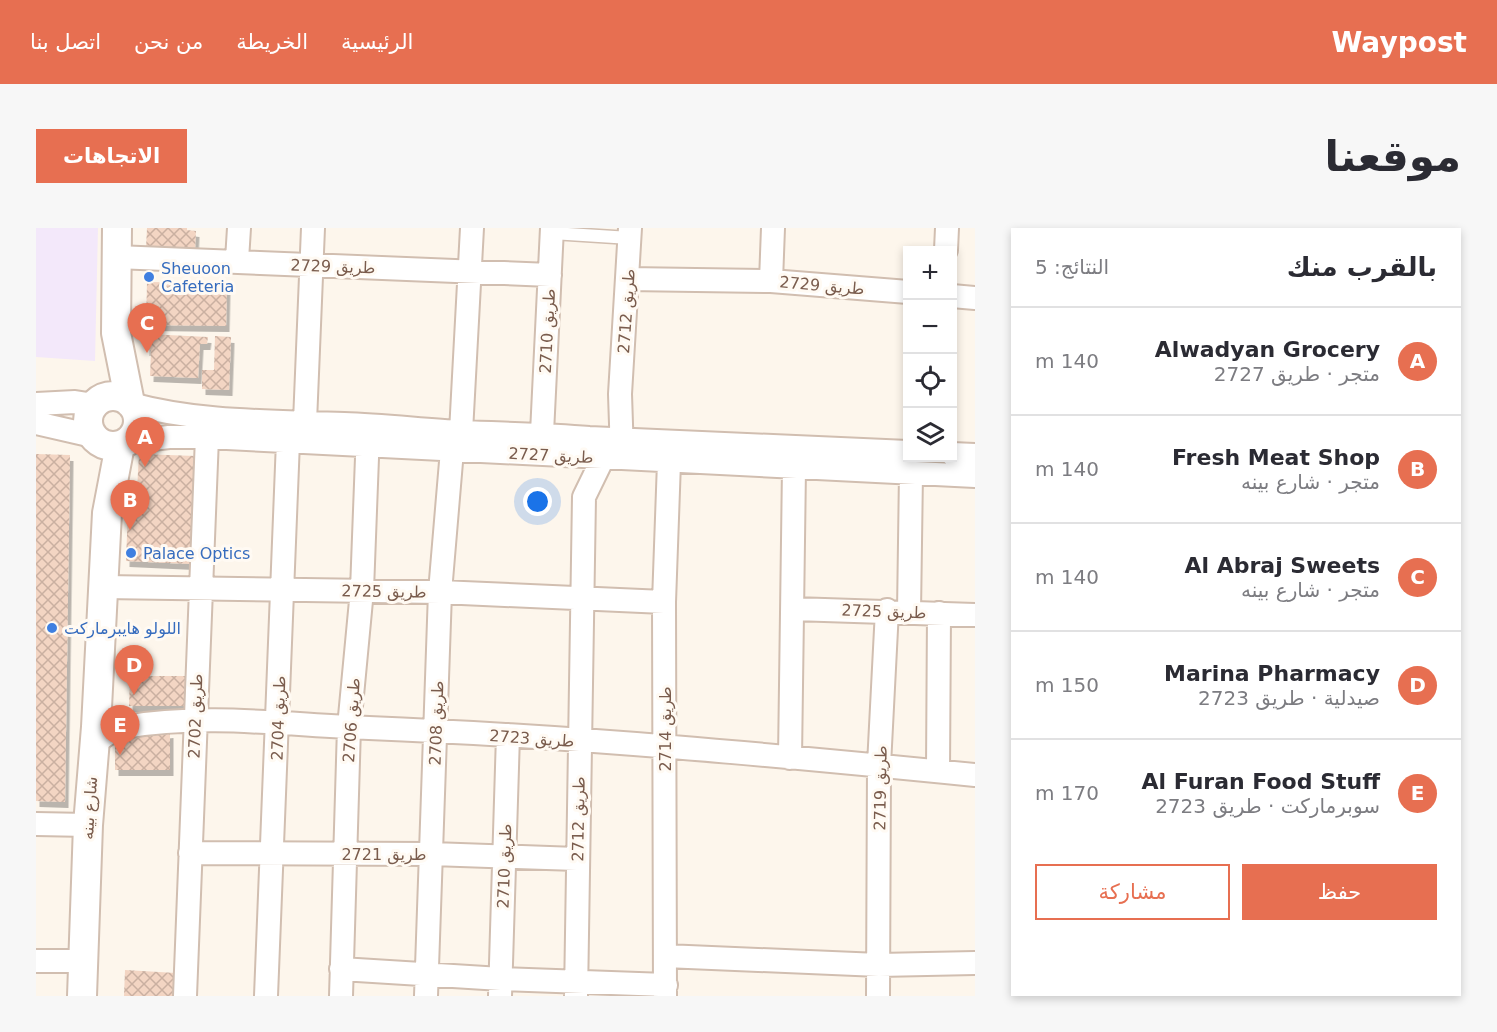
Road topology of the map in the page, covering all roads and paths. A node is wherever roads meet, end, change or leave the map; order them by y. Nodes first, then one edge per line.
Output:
1 (117, 228) edge
2 (239, 228) edge
3 (314, 228) edge
4 (472, 228) edge
5 (773, 228) edge
6 (947, 228) edge
7 (552, 230) edge
8 (630, 233) edge
9 (946, 246) edge
10 (116, 257) junction
11 (237, 261) junction
12 (311, 265) junction
13 (471, 271) junction
14 (550, 275) junction
15 (628, 279) junction
16 (771, 281) junction
17 (903, 292) edge
18 (957, 296) edge
19 (975, 298) edge
20 (116, 333) junction
21 (620, 394) junction
22 (97, 403) junction
23 (36, 404) edge
24 (130, 404) junction
25 (305, 422) junction
26 (36, 423) edge
27 (542, 433) junction
28 (368, 435) junction
29 (207, 437) junction
30 (590, 438) junction
31 (109, 440) junction
32 (288, 441) junction
33 (457, 441) junction
34 (616, 452) junction
35 (957, 454) edge
36 (975, 455) edge
37 (560, 456) junction
38 (669, 462) junction
39 (910, 463) edge
40 (794, 468) junction
41 (975, 476) edge
42 (584, 497) junction
43 (104, 587) junction
44 (201, 587) junction
45 (282, 589) junction
46 (362, 590) junction
47 (440, 592) junction
48 (582, 600) junction
49 (664, 602) junction
50 (794, 609) junction
51 (886, 610) junction
52 (909, 612) junction
53 (939, 613) junction
54 (975, 615) edge
55 (195, 721) junction
56 (277, 723) junction
57 (349, 728) junction
58 (436, 731) junction
59 (508, 735) junction
60 (580, 741) junction
61 (94, 745) junction
62 (665, 748) junction
63 (790, 758) junction
64 (879, 765) junction
65 (938, 771) junction
66 (975, 775) edge
67 (36, 824) edge
68 (88, 825) junction
69 (190, 853) junction
70 (274, 853) junction
71 (345, 854) junction
72 (432, 854) junction
73 (504, 856) junction
74 (577, 859) junction
75 (665, 956) junction
76 (83, 960) junction
77 (36, 961) edge
78 (975, 963) edge
79 (879, 965) junction
80 (341, 969) junction
81 (427, 985) edge
82 (500, 987) edge
83 (576, 989) edge
84 (665, 990) edge
85 (82, 996) edge
86 (185, 996) edge
87 (266, 996) edge
88 (341, 996) edge
89 (878, 996) edge

1 - 10 street
2 - 11 street
3 - 12 street
4 - 13 street, طريق 2708
5 - 16 street
6 - 9 street
7 - 8 lane
7 - 14 street, طريق 2710
8 - 15 street, طريق 2712
10 - 11 street, طريق 2729
10 - 20 street
11 - 12 street, طريق 2729
12 - 13 street, طريق 2729
12 - 25 street
13 - 14 street, طريق 2729
13 - 33 street, طريق 2708
14 - 27 street, طريق 2710
15 - 16 street, طريق 2729
15 - 21 street, طريق 2712
16 - 17 street, طريق 2729
18 - 19 street
20 - 22 street
20 - 24 street
21 - 30 street, طريق 2712
21 - 34 street, طريق 2712
22 - 23 street
22 - 24 street
22 - 31 street
24 - 25 street, طريق 2727
24 - 31 street
25 - 28 street, طريق 2727
26 - 31 street
27 - 30 street, طريق 2727
27 - 33 street, طريق 2727
28 - 32 street, طريق 2727
28 - 33 street, طريق 2727
28 - 46 street, طريق 2706
29 - 31 street, طريق 2727
29 - 32 street, طريق 2727
29 - 44 street, طريق 2702
30 - 34 street, طريق 2727
31 - 43 street, شارع بينه
32 - 45 street, طريق 2704
33 - 37 street, طريق 2727
33 - 47 street, طريق 2708
34 - 37 street, طريق 2727
34 - 38 street, طريق 2727
34 - 39 street, طريق 2727
34 - 42 street, طريق 2712
35 - 36 street
37 - 42 street, طريق 2712
38 - 40 street, طريق 2727
38 - 49 street, طريق 2714
39 - 40 street, طريق 2727
39 - 41 street, طريق 2727
39 - 52 street
40 - 50 street
42 - 48 street, طريق 2712
43 - 44 street, طريق 2725
43 - 61 street, شارع بينه
44 - 45 street, طريق 2725
44 - 55 street, طريق 2702
45 - 46 street, طريق 2725
45 - 56 street, طريق 2704
46 - 47 street, طريق 2725
46 - 57 street, طريق 2706
47 - 48 street, طريق 2725
47 - 58 street, طريق 2708
48 - 49 street, طريق 2725
48 - 60 street, طريق 2712
49 - 62 street, طريق 2714
50 - 51 street, طريق 2725
50 - 63 street
51 - 52 street, طريق 2725
51 - 64 street, طريق 2719
52 - 53 street, طريق 2725
53 - 54 street, طريق 2725
53 - 65 street
55 - 56 street, طريق 2723
55 - 61 street, طريق 2723
55 - 69 street, طريق 2702
56 - 57 street, طريق 2723
56 - 70 street, طريق 2704
57 - 58 street, طريق 2723
57 - 71 street, طريق 2706
58 - 59 street, طريق 2723
58 - 72 street, طريق 2708
59 - 60 street, طريق 2723
59 - 73 street, طريق 2710
60 - 62 street, طريق 2723
60 - 74 street, طريق 2712
61 - 68 street, شارع بينه
62 - 63 street, طريق 2723
62 - 75 street, طريق 2714
63 - 64 street, طريق 2723
64 - 65 street, طريق 2723
64 - 79 street, طريق 2719
65 - 66 street, طريق 2723
67 - 68 street
68 - 76 street, شارع بينه
69 - 70 street, طريق 2721
69 - 86 street, طريق 2702
70 - 71 street, طريق 2721
70 - 87 street, طريق 2704
71 - 72 street, طريق 2721
71 - 80 street, طريق 2706
72 - 73 street, طريق 2721
72 - 81 street, طريق 2708
73 - 74 street, طريق 2721
73 - 82 street, طريق 2710
74 - 83 street, طريق 2712
75 - 79 street
75 - 84 street, طريق 2714
76 - 77 street
76 - 85 street, شارع بينه
78 - 79 street
79 - 89 street, طريق 2719
80 - 81 street
80 - 88 street, طريق 2706
81 - 82 street
82 - 83 street
83 - 84 street

